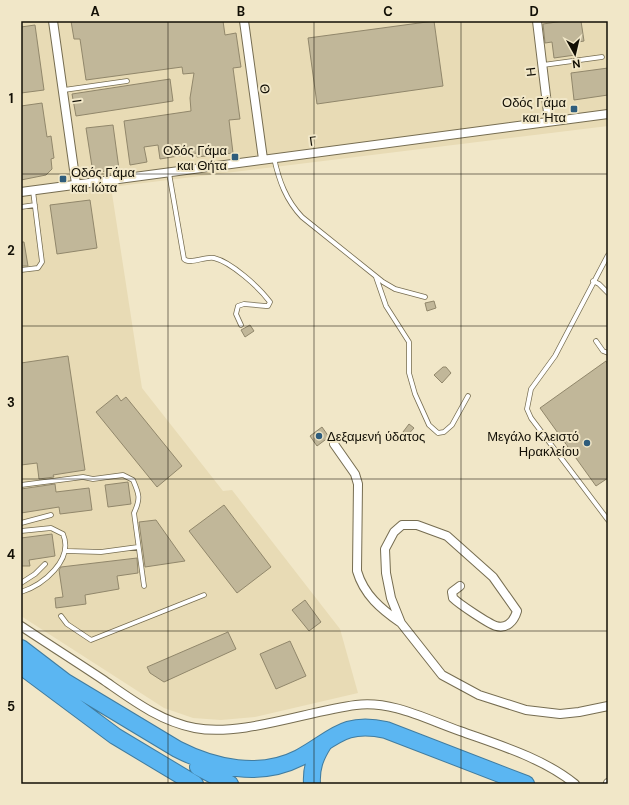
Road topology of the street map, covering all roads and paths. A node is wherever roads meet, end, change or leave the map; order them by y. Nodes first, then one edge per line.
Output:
1 (53, 21) edge
2 (244, 21) edge
3 (537, 21) edge
4 (602, 58) dead end
5 (543, 65) junction
6 (127, 81) dead end
7 (64, 90) junction
8 (608, 114) edge
9 (549, 121) junction
10 (274, 158) junction
11 (263, 160) junction
12 (169, 173) junction
13 (76, 184) junction
14 (32, 191) junction
15 (21, 192) edge
16 (34, 205) junction
17 (21, 207) edge
18 (608, 255) edge
19 (21, 270) edge
20 (376, 277) junction
21 (593, 281) junction
22 (608, 294) edge
23 (425, 297) dead end
24 (241, 325) dead end
25 (596, 341) dead end
26 (608, 353) edge
27 (468, 396) dead end
28 (334, 444) dead end
29 (21, 485) edge
30 (51, 515) dead end
31 (608, 520) edge
32 (21, 522) edge
33 (21, 531) edge
34 (138, 547) junction
35 (66, 551) junction
36 (45, 564) dead end
37 (21, 583) edge
38 (144, 586) dead end
39 (460, 586) dead end
40 (21, 592) edge
41 (204, 595) dead end
42 (61, 616) dead end
43 (401, 623) junction
44 (21, 626) edge
45 (21, 648) edge
46 (21, 666) edge
47 (64, 681) junction
48 (608, 706) edge
49 (324, 743) junction
50 (195, 784) edge
51 (230, 784) edge
52 (312, 784) edge
53 (526, 784) edge
54 (575, 784) edge

1 - 7 street, Ι
2 - 11 street, Θ
3 - 5 street, Η
4 - 5 lane
5 - 9 street, Η
6 - 7 lane
7 - 13 street, Ι
8 - 9 street, Γ
9 - 10 street, Γ
10 - 11 street, Γ
10 - 20 lane
11 - 12 street, Γ
12 - 13 street, Γ
12 - 24 lane
13 - 14 street, Γ
14 - 15 street, Γ
14 - 16 lane
16 - 17 lane
16 - 19 lane
18 - 21 lane
20 - 23 lane
20 - 27 lane
21 - 22 lane
21 - 31 lane
25 - 26 lane
28 - 43 street
29 - 34 lane
30 - 32 lane
33 - 35 lane
34 - 35 lane
34 - 38 lane
35 - 40 lane
36 - 37 lane
39 - 43 street
41 - 42 lane
43 - 48 street
44 - 54 street
45 - 47 highway
46 - 50 highway
47 - 49 highway
47 - 51 highway
49 - 52 highway
49 - 53 highway

